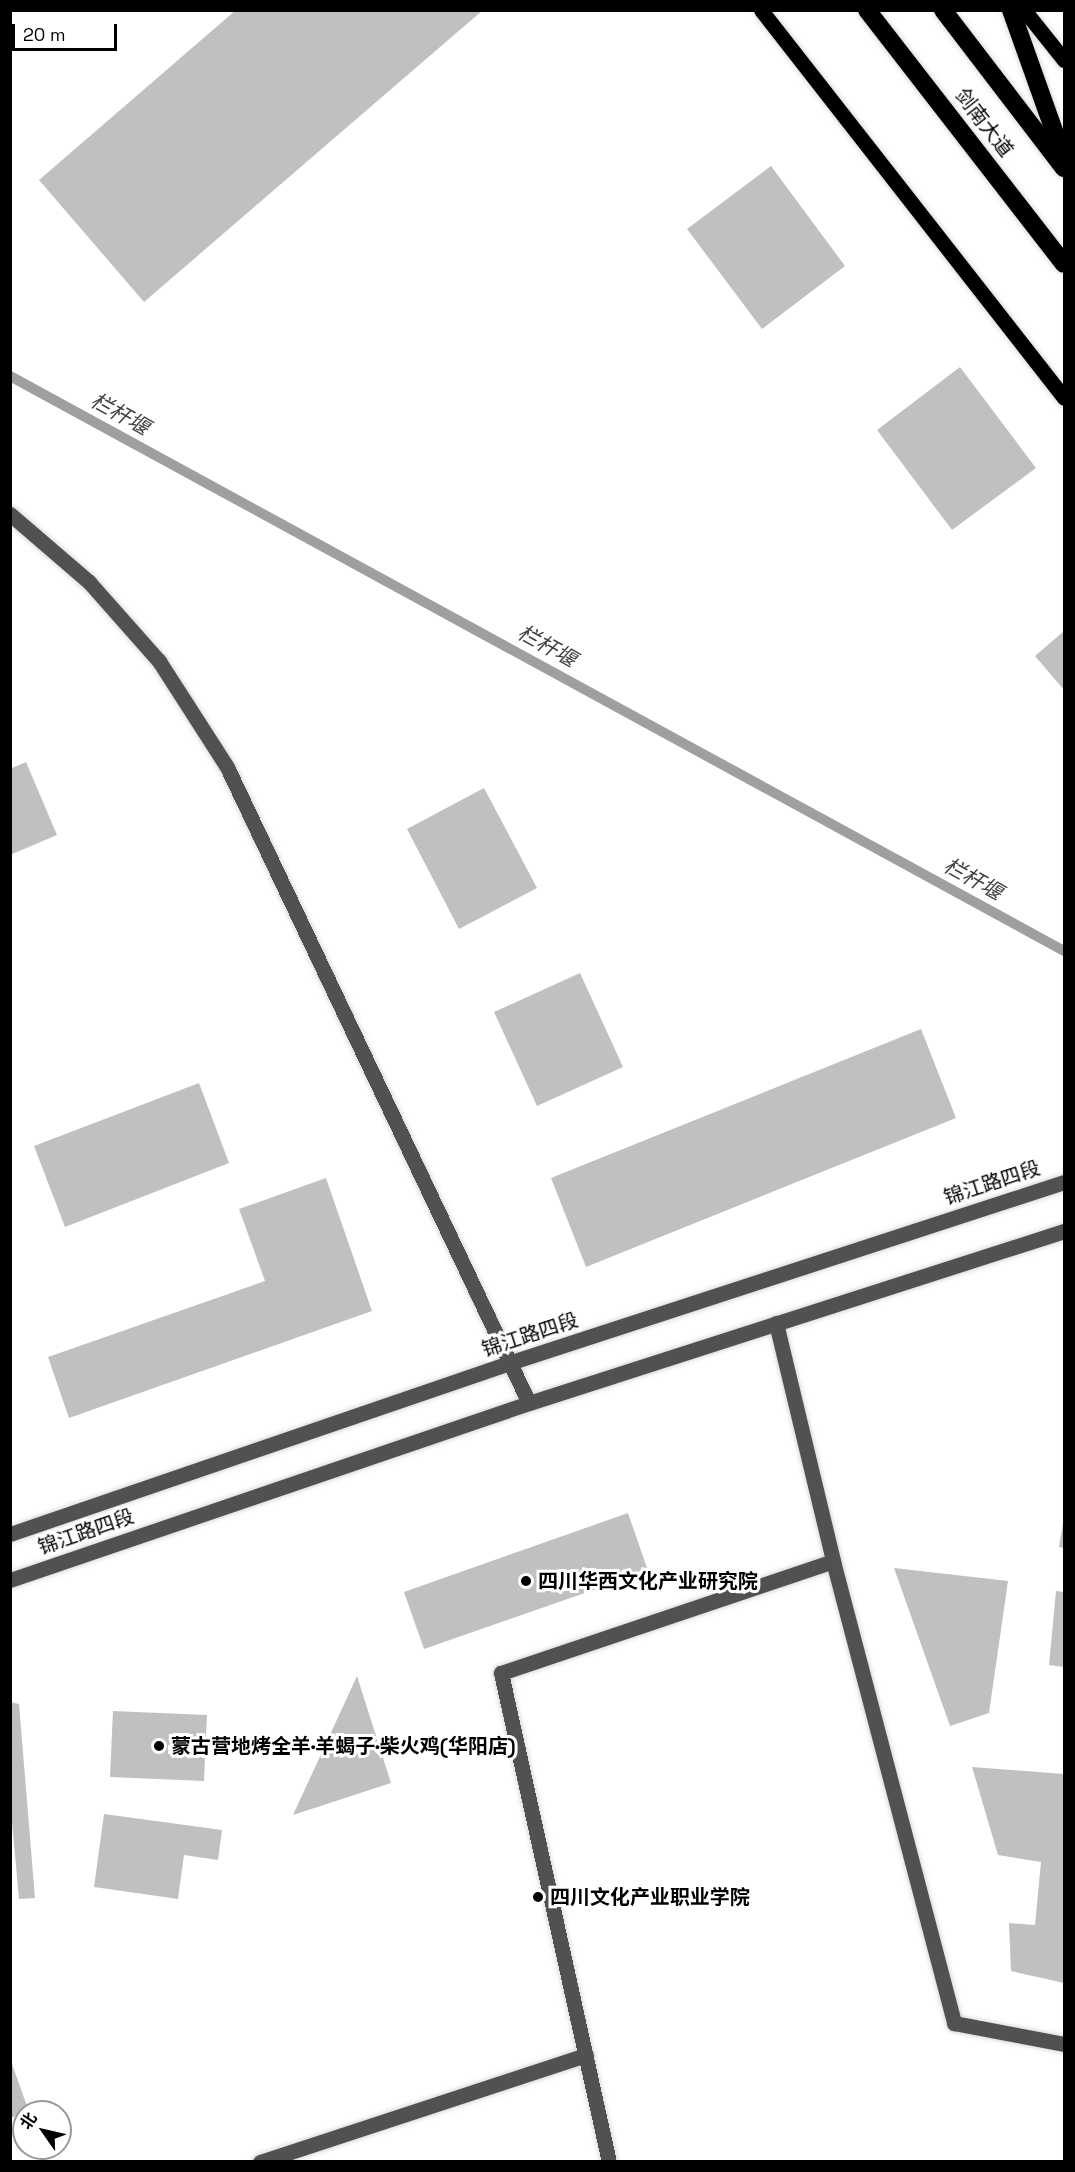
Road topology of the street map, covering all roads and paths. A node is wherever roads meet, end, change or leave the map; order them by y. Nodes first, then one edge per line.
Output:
1 (761, 10) edge
2 (867, 10) edge
3 (943, 10) edge
4 (1011, 10) edge
5 (1024, 10) edge
6 (1065, 60) edge
7 (1065, 160) edge
8 (1065, 168) edge
9 (1065, 264) edge
10 (1065, 398) edge
11 (10, 514) edge
12 (1065, 1182) edge
13 (1065, 1231) edge
14 (776, 1323) junction
15 (512, 1362) junction
16 (529, 1403) junction
17 (10, 1534) edge
18 (833, 1561) junction
19 (10, 1580) edge
20 (1065, 2044) edge
21 (585, 2055) junction
22 (260, 2162) edge
23 (609, 2162) edge

1 - 10 main road
2 - 9 highway, 剑南大道
3 - 8 highway, 剑南大道
4 - 7 highway
5 - 6 main road
11 - 15 street
12 - 15 street, 锦江路四段
13 - 14 street, 锦江路四段
14 - 16 street, 锦江路四段
14 - 18 street
15 - 16 street
15 - 17 street, 锦江路四段
16 - 19 street, 锦江路四段
18 - 20 street
18 - 21 street
21 - 22 street
21 - 23 street

